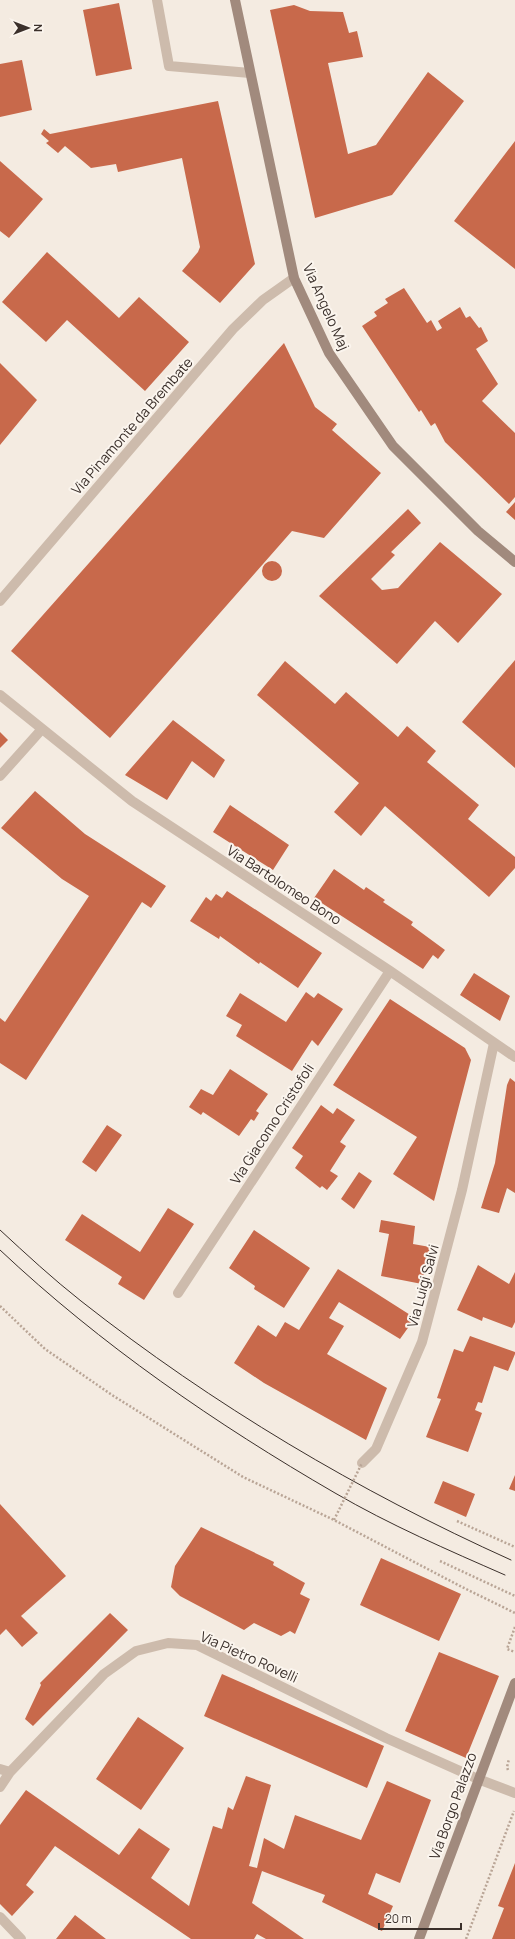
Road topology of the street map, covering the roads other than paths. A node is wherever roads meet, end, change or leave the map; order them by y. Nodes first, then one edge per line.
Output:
1 (157, 0) edge
2 (235, 0) edge
3 (250, 73) junction
4 (294, 278) junction
5 (515, 562) edge
6 (0, 601) edge
7 (0, 695) edge
8 (42, 729) junction
9 (0, 776) edge
10 (390, 971) junction
11 (494, 1043) junction
12 (515, 1058) edge
13 (178, 1293) dead end
14 (362, 1463) road end
15 (515, 1683) edge
16 (0, 1769) edge
17 (10, 1772) junction
18 (478, 1779) junction
19 (0, 1787) edge
20 (515, 1793) edge
21 (0, 1918) edge
22 (21, 1939) edge
23 (419, 1939) edge

1 - 3 street
2 - 3 main road, Via Angelo Maj
3 - 4 main road, Via Angelo Maj
4 - 5 main road, Via Angelo Maj
4 - 6 street, Via Pinamonte da Brembate
7 - 8 street, Via Bartolomeo Bono
8 - 9 street
8 - 10 street, Via Bartolomeo Bono
10 - 11 street, Via Bartolomeo Bono
10 - 13 street, Via Giacomo Cristofoli
11 - 12 street, Via Bartolomeo Bono
11 - 14 street, Via Luigi Salvi
15 - 18 main road, Via Borgo Palazzo
16 - 17 street
17 - 18 street, Via Pietro Rovelli
17 - 19 street, Via Pietro Rovelli
18 - 20 street, Via Pietro Rovelli
18 - 23 main road, Via Borgo Palazzo
21 - 22 street

